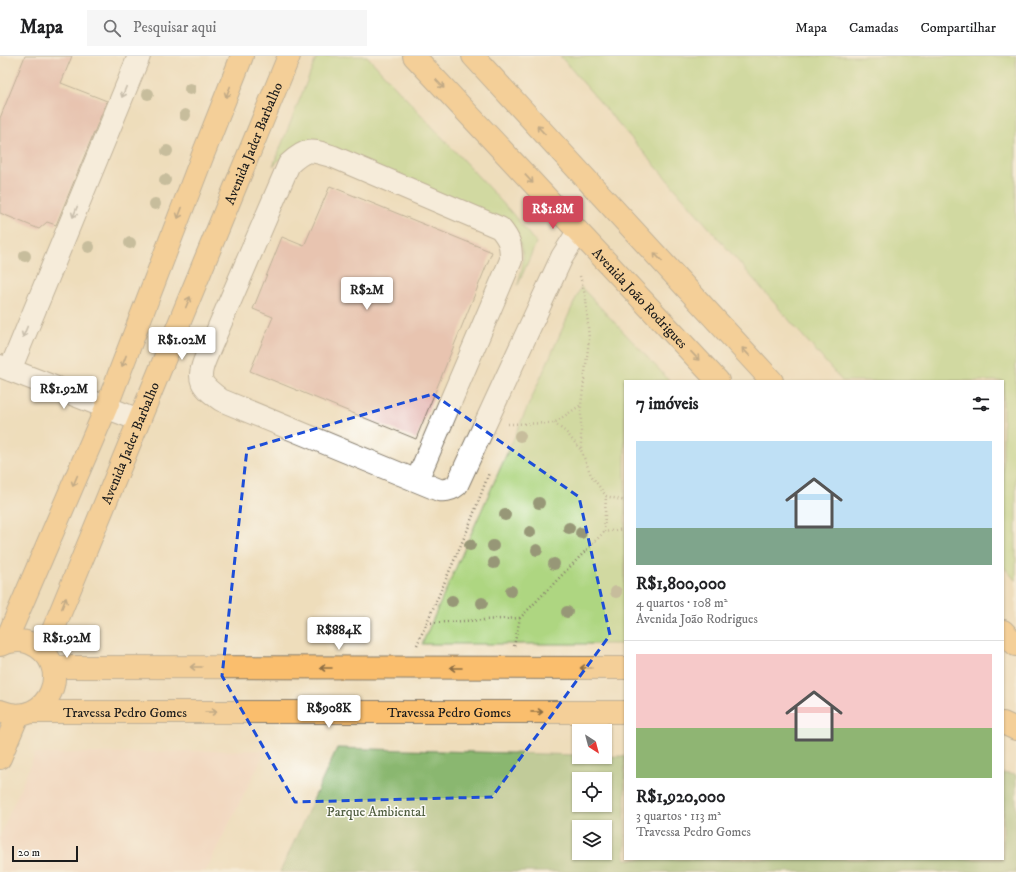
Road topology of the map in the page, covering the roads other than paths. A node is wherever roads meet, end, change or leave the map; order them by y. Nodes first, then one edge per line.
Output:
1 (139, 56) edge
2 (242, 56) edge
3 (289, 56) edge
4 (414, 56) edge
5 (472, 56) edge
6 (578, 232) junction
7 (5, 368) edge
8 (717, 380) edge
9 (771, 380) edge
10 (106, 408) junction
11 (139, 420) junction
12 (416, 480) junction
13 (1004, 632) edge
14 (3, 644) edge
15 (1016, 645) edge
16 (1004, 651) edge
17 (48, 660) junction
18 (624, 668) edge
19 (624, 712) edge
20 (17, 713) edge
21 (1004, 723) edge
22 (1016, 729) edge
23 (0, 758) edge

1 -> 7 street
2 -> 10 main road
11 -> 3 main road, Avenida Jader Barbalho
4 -> 6 main road, Avenida João Rodrigues
9 -> 5 main road
6 -> 8 main road, Avenida João Rodrigues
6 - 12 street
7 - 10 street
10 - 11 street
10 -> 14 main road
17 -> 11 main road, Avenida Jader Barbalho
12 - 12 street
13 - 15 main road
14 - 17 main road
15 - 16 main road
18 -> 17 main road
17 - 20 main road
20 -> 19 main road, Travessa Pedro Gomes
20 - 23 main road
21 - 22 main road

